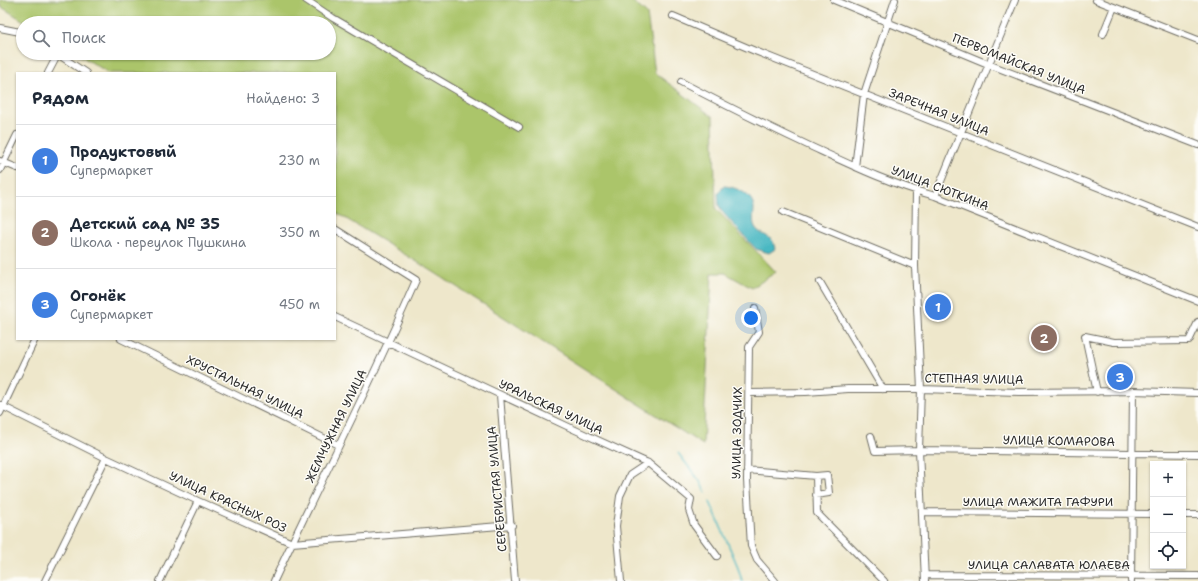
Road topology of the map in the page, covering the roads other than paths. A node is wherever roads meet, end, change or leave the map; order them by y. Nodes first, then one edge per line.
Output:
1 (306, 0) edge
2 (834, 0) edge
3 (895, 0) edge
4 (1015, 0) edge
5 (1096, 0) edge
6 (1114, 7) junction
7 (330, 16) edge
8 (673, 16) dead end
9 (336, 20) edge
10 (887, 22) junction
11 (0, 28) edge
12 (16, 31) edge
13 (1104, 34) dead end
14 (1198, 40) edge
15 (54, 60) edge
16 (67, 60) edge
17 (988, 64) junction
18 (48, 72) edge
19 (85, 72) edge
20 (680, 82) dead end
21 (864, 94) junction
22 (518, 127) dead end
23 (962, 133) junction
24 (16, 137) edge
25 (1198, 145) edge
26 (2, 161) edge
27 (855, 167) junction
28 (16, 168) edge
29 (0, 170) edge
30 (916, 192) junction
31 (935, 196) junction
32 (783, 212) dead end
33 (1198, 227) edge
34 (336, 230) edge
35 (915, 266) junction
36 (820, 282) dead end
37 (1198, 301) edge
38 (755, 308) dead end
39 (336, 317) edge
40 (1198, 322) edge
41 (34, 340) edge
42 (123, 340) edge
43 (389, 342) junction
44 (883, 389) junction
45 (921, 389) junction
46 (1133, 391) junction
47 (1097, 392) junction
48 (749, 393) junction
49 (1198, 393) edge
50 (500, 395) junction
51 (2, 405) edge
52 (0, 413) edge
53 (871, 436) dead end
54 (338, 445) junction
55 (919, 450) junction
56 (1132, 453) junction
57 (1198, 454) edge
58 (106, 458) junction
59 (648, 462) junction
60 (747, 470) junction
61 (816, 476) junction
62 (816, 495) junction
63 (198, 501) junction
64 (922, 512) junction
65 (1132, 514) junction
66 (1150, 514) edge
67 (1186, 515) edge
68 (1198, 515) edge
69 (512, 525) junction
70 (292, 543) junction
71 (717, 556) dead end
72 (1198, 576) edge
73 (925, 578) edge
74 (1131, 578) edge
75 (45, 581) edge
76 (160, 581) edge
77 (274, 581) edge
78 (515, 581) edge
79 (621, 581) edge
80 (775, 581) edge
81 (884, 581) edge

1 - 7 street
2 - 10 street, ПЕРВОМАЙСКАЯ УЛИЦА
3 - 10 street
4 - 17 street
5 - 6 street
6 - 13 street
6 - 14 street
8 - 21 street, ЗАРЕЧНАЯ УЛИЦА
9 - 22 street
10 - 17 street, ПЕРВОМАЙСКАЯ УЛИЦА
10 - 21 street
11 - 12 street
15 - 18 street
16 - 19 street
17 - 23 street
17 - 25 street, ПЕРВОМАЙСКАЯ УЛИЦА
20 - 27 street, УЛИЦА СЮТКИНА
21 - 23 street, ЗАРЕЧНАЯ УЛИЦА
21 - 27 street
23 - 31 street
23 - 33 street, ЗАРЕЧНАЯ УЛИЦА
24 - 26 street
26 - 28 street
26 - 29 street
27 - 30 street, УЛИЦА СЮТКИНА
30 - 31 street, УЛИЦА СЮТКИНА
30 - 35 street
31 - 37 street, УЛИЦА СЮТКИНА
32 - 35 street
34 - 43 street, ЖЕМЧУЖНАЯ УЛИЦА
35 - 45 street
36 - 44 street
38 - 48 street, УЛИЦА ЗОДЧИХ
39 - 43 street, УРАЛЬСКАЯ УЛИЦА
40 - 47 street
41 - 51 street
42 - 54 street, ХРУСТАЛЬНАЯ УЛИЦА
43 - 50 street, УРАЛЬСКАЯ УЛИЦА
43 - 54 street, ЖЕМЧУЖНАЯ УЛИЦА
44 - 45 street, СТЕПНАЯ УЛИЦА
44 - 48 street, СТЕПНАЯ УЛИЦА
45 - 47 street, СТЕПНАЯ УЛИЦА
45 - 55 street
46 - 47 street, СТЕПНАЯ УЛИЦА
46 - 49 street, СТЕПНАЯ УЛИЦА
46 - 56 street
48 - 60 street, УЛИЦА ЗОДЧИХ
50 - 59 street, УРАЛЬСКАЯ УЛИЦА
50 - 69 street, СЕРЕБРИСТАЯ УЛИЦА
51 - 52 street
51 - 58 street, УЛИЦА КРАСНЫХ РОЗ
53 - 55 street, УЛИЦА КОМАРОВА
54 - 70 street, ЖЕМЧУЖНАЯ УЛИЦА
55 - 56 street, УЛИЦА КОМАРОВА
55 - 64 street
56 - 57 street, УЛИЦА КОМАРОВА
56 - 65 street
58 - 63 street, УЛИЦА КРАСНЫХ РОЗ
58 - 75 street
59 - 71 street, УРАЛЬСКАЯ УЛИЦА
59 - 79 street
60 - 61 street
60 - 80 street, УЛИЦА ЗОДЧИХ
61 - 62 street
61 - 62 street
62 - 81 street
63 - 70 street, УЛИЦА КРАСНЫХ РОЗ
63 - 76 street
64 - 65 street, УЛИЦА МАЖИТА ГАФУРИ
64 - 73 street
65 - 66 street, УЛИЦА МАЖИТА ГАФУРИ
65 - 74 street
67 - 68 street
69 - 70 street, УЛИЦА КРАСНЫХ РОЗ
69 - 78 street, СЕРЕБРИСТАЯ УЛИЦА
70 - 77 street, ЖЕМЧУЖНАЯ УЛИЦА
72 - 74 street, УЛИЦА САЛАВАТА ЮЛАЕВА
73 - 74 street, УЛИЦА САЛАВАТА ЮЛАЕВА

